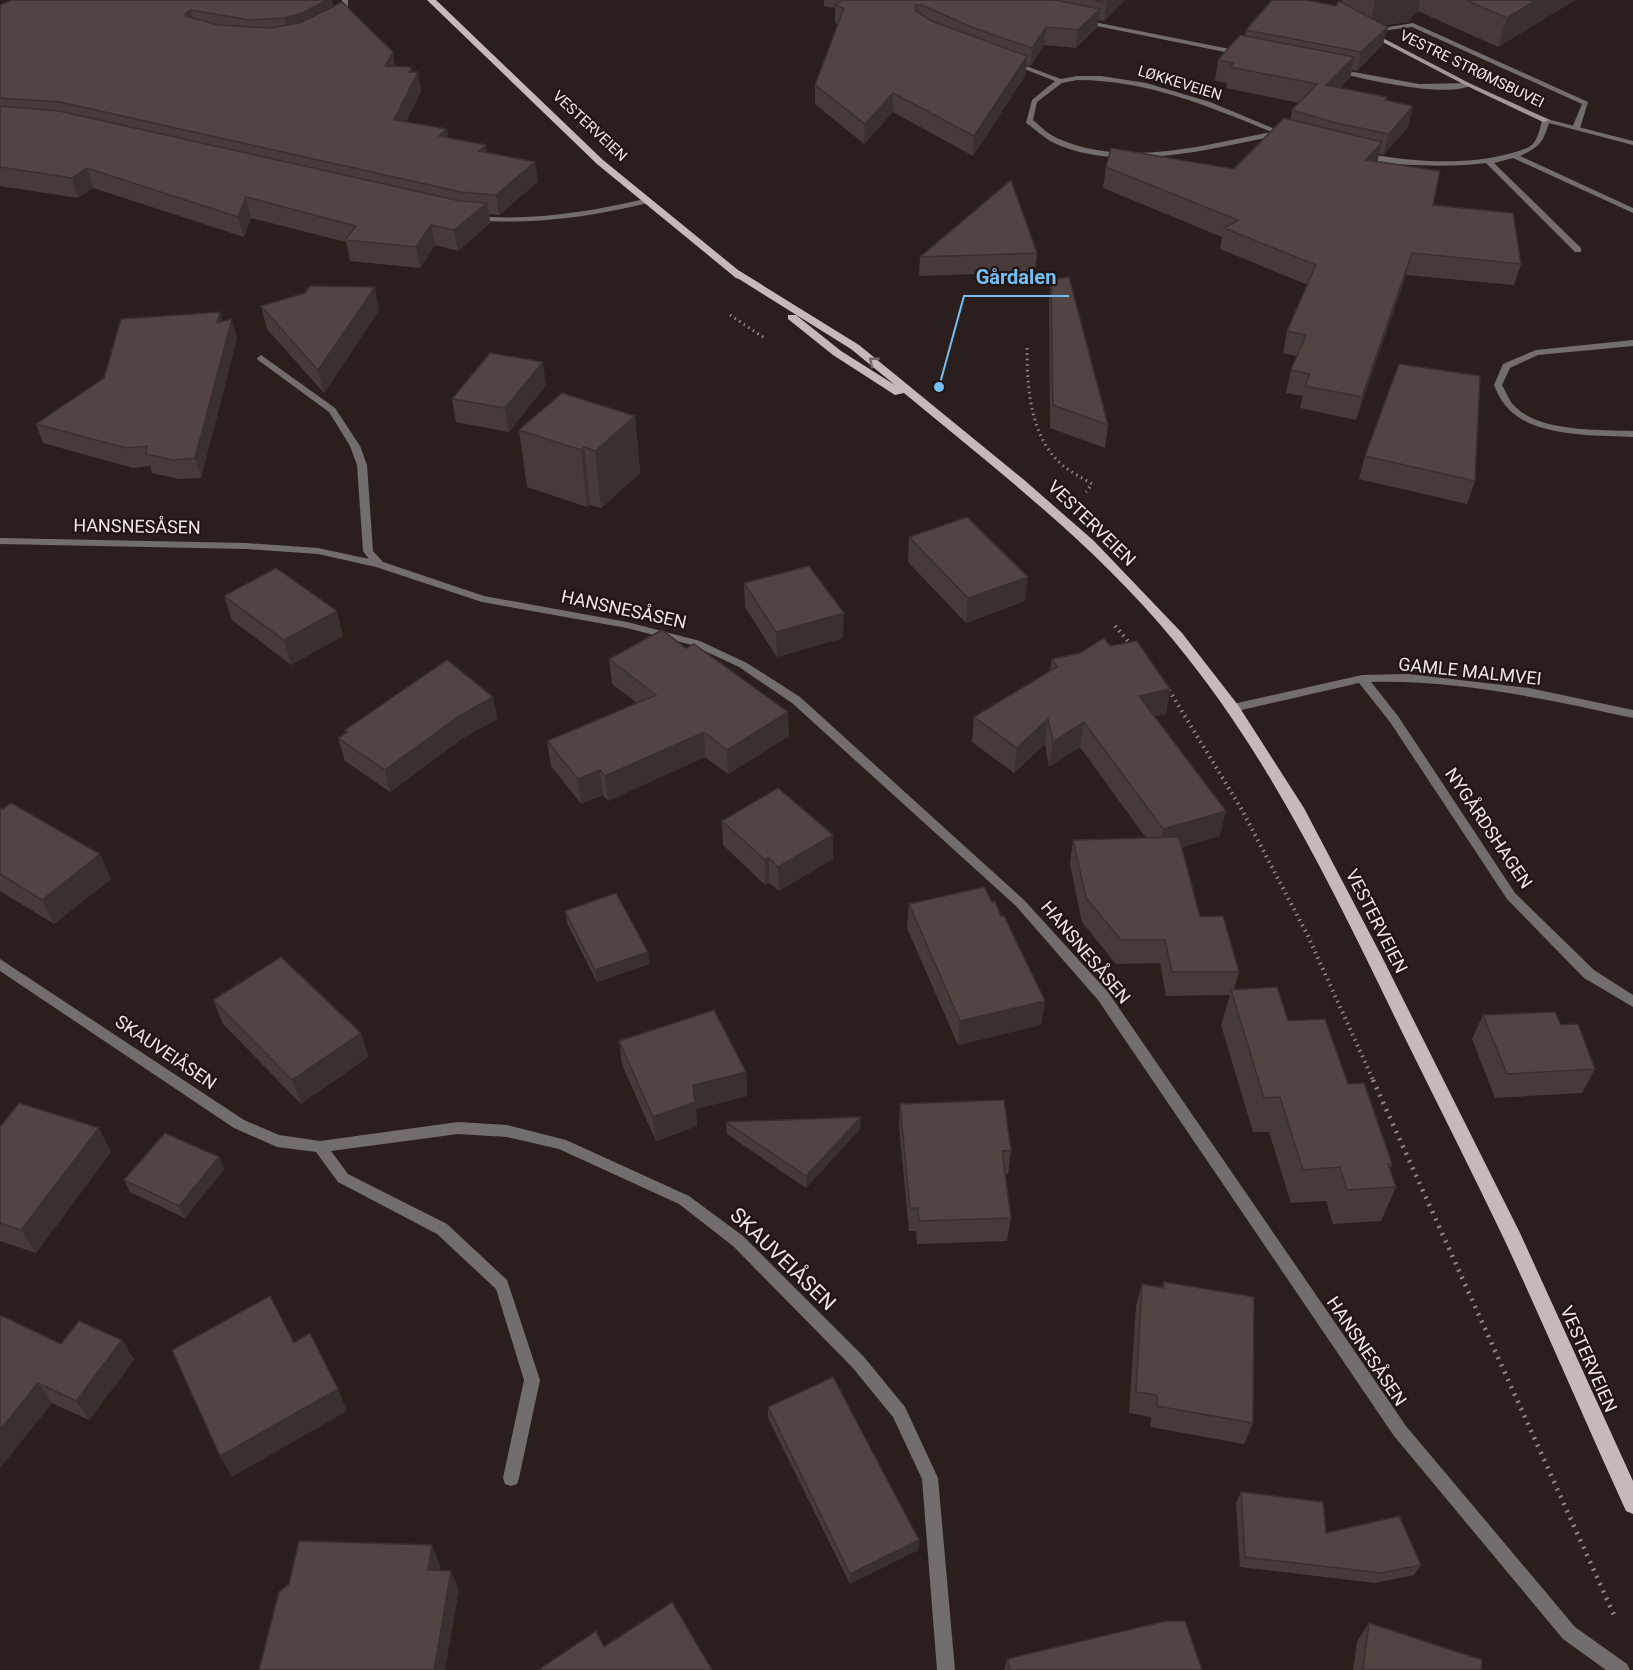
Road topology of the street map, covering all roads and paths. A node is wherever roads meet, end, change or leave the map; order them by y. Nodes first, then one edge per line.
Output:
1 (345, 0) edge
2 (431, 0) edge
3 (1070, 19) edge
4 (333, 27) edge
5 (1365, 31) joint
6 (1244, 54) edge
7 (998, 58) edge
8 (1323, 69) edge
9 (1060, 81) junction
10 (1469, 85) junction
11 (1546, 120) junction
12 (1576, 128) junction
13 (1277, 133) junction
14 (1298, 139) edge
15 (1633, 143) edge
16 (1350, 152) edge
17 (1512, 155) junction
18 (1487, 160) junction
19 (645, 201) junction
20 (1633, 210) edge
21 (464, 217) edge
22 (1578, 250) dead end
23 (730, 315) dead end
24 (773, 343) dead end
25 (1633, 344) edge
26 (1027, 348) dead end
27 (261, 358) dead end
28 (1633, 434) edge
29 (1092, 484) dead end
30 (0, 541) edge
31 (379, 564) junction
32 (1111, 622) dead end
33 (1133, 647) edge
34 (1362, 680) junction
35 (1161, 681) edge
36 (1233, 708) junction
37 (1633, 714) edge
38 (0, 964) edge
39 (1633, 1002) edge
40 (320, 1148) junction
41 (511, 1478) dead end
42 (1633, 1504) edge
43 (1616, 1620) dead end
44 (946, 1670) edge
45 (1621, 1670) edge

1 - 4 street
2 - 19 main road, VESTERVEIEN
3 - 6 street
5 - 10 main road, VESTRE STRØMSBUVEI
5 - 12 street
7 - 9 street
8 - 10 street
9 - 13 street, LØKKEVEIEN
9 - 13 street, LØKKEVEIEN
10 - 11 main road, VESTRE STRØMSBUVEI
11 - 12 street, VESTRE STRØMSBUVEI
11 - 17 street
12 - 15 street, VESTRE STRØMSBUVEI
13 - 14 street, LØKKEVEIEN
16 - 18 street
17 - 18 street
17 - 20 street
18 - 22 street
19 - 21 street
19 - 36 main road, VESTERVEIEN
23 - 24 path
25 - 28 street
26 - 29 path
27 - 31 street
30 - 31 street, HANSNESÅSEN
31 - 45 street, HANSNESÅSEN
32 - 33 path
34 - 36 street, GAMLE MALMVEI
34 - 37 street, GAMLE MALMVEI
34 - 39 street, NYGÅRDSHAGEN
35 - 43 path
36 - 42 main road, VESTERVEIEN
38 - 40 street, SKAUVEIÅSEN
40 - 41 street
40 - 44 street, SKAUVEIÅSEN

